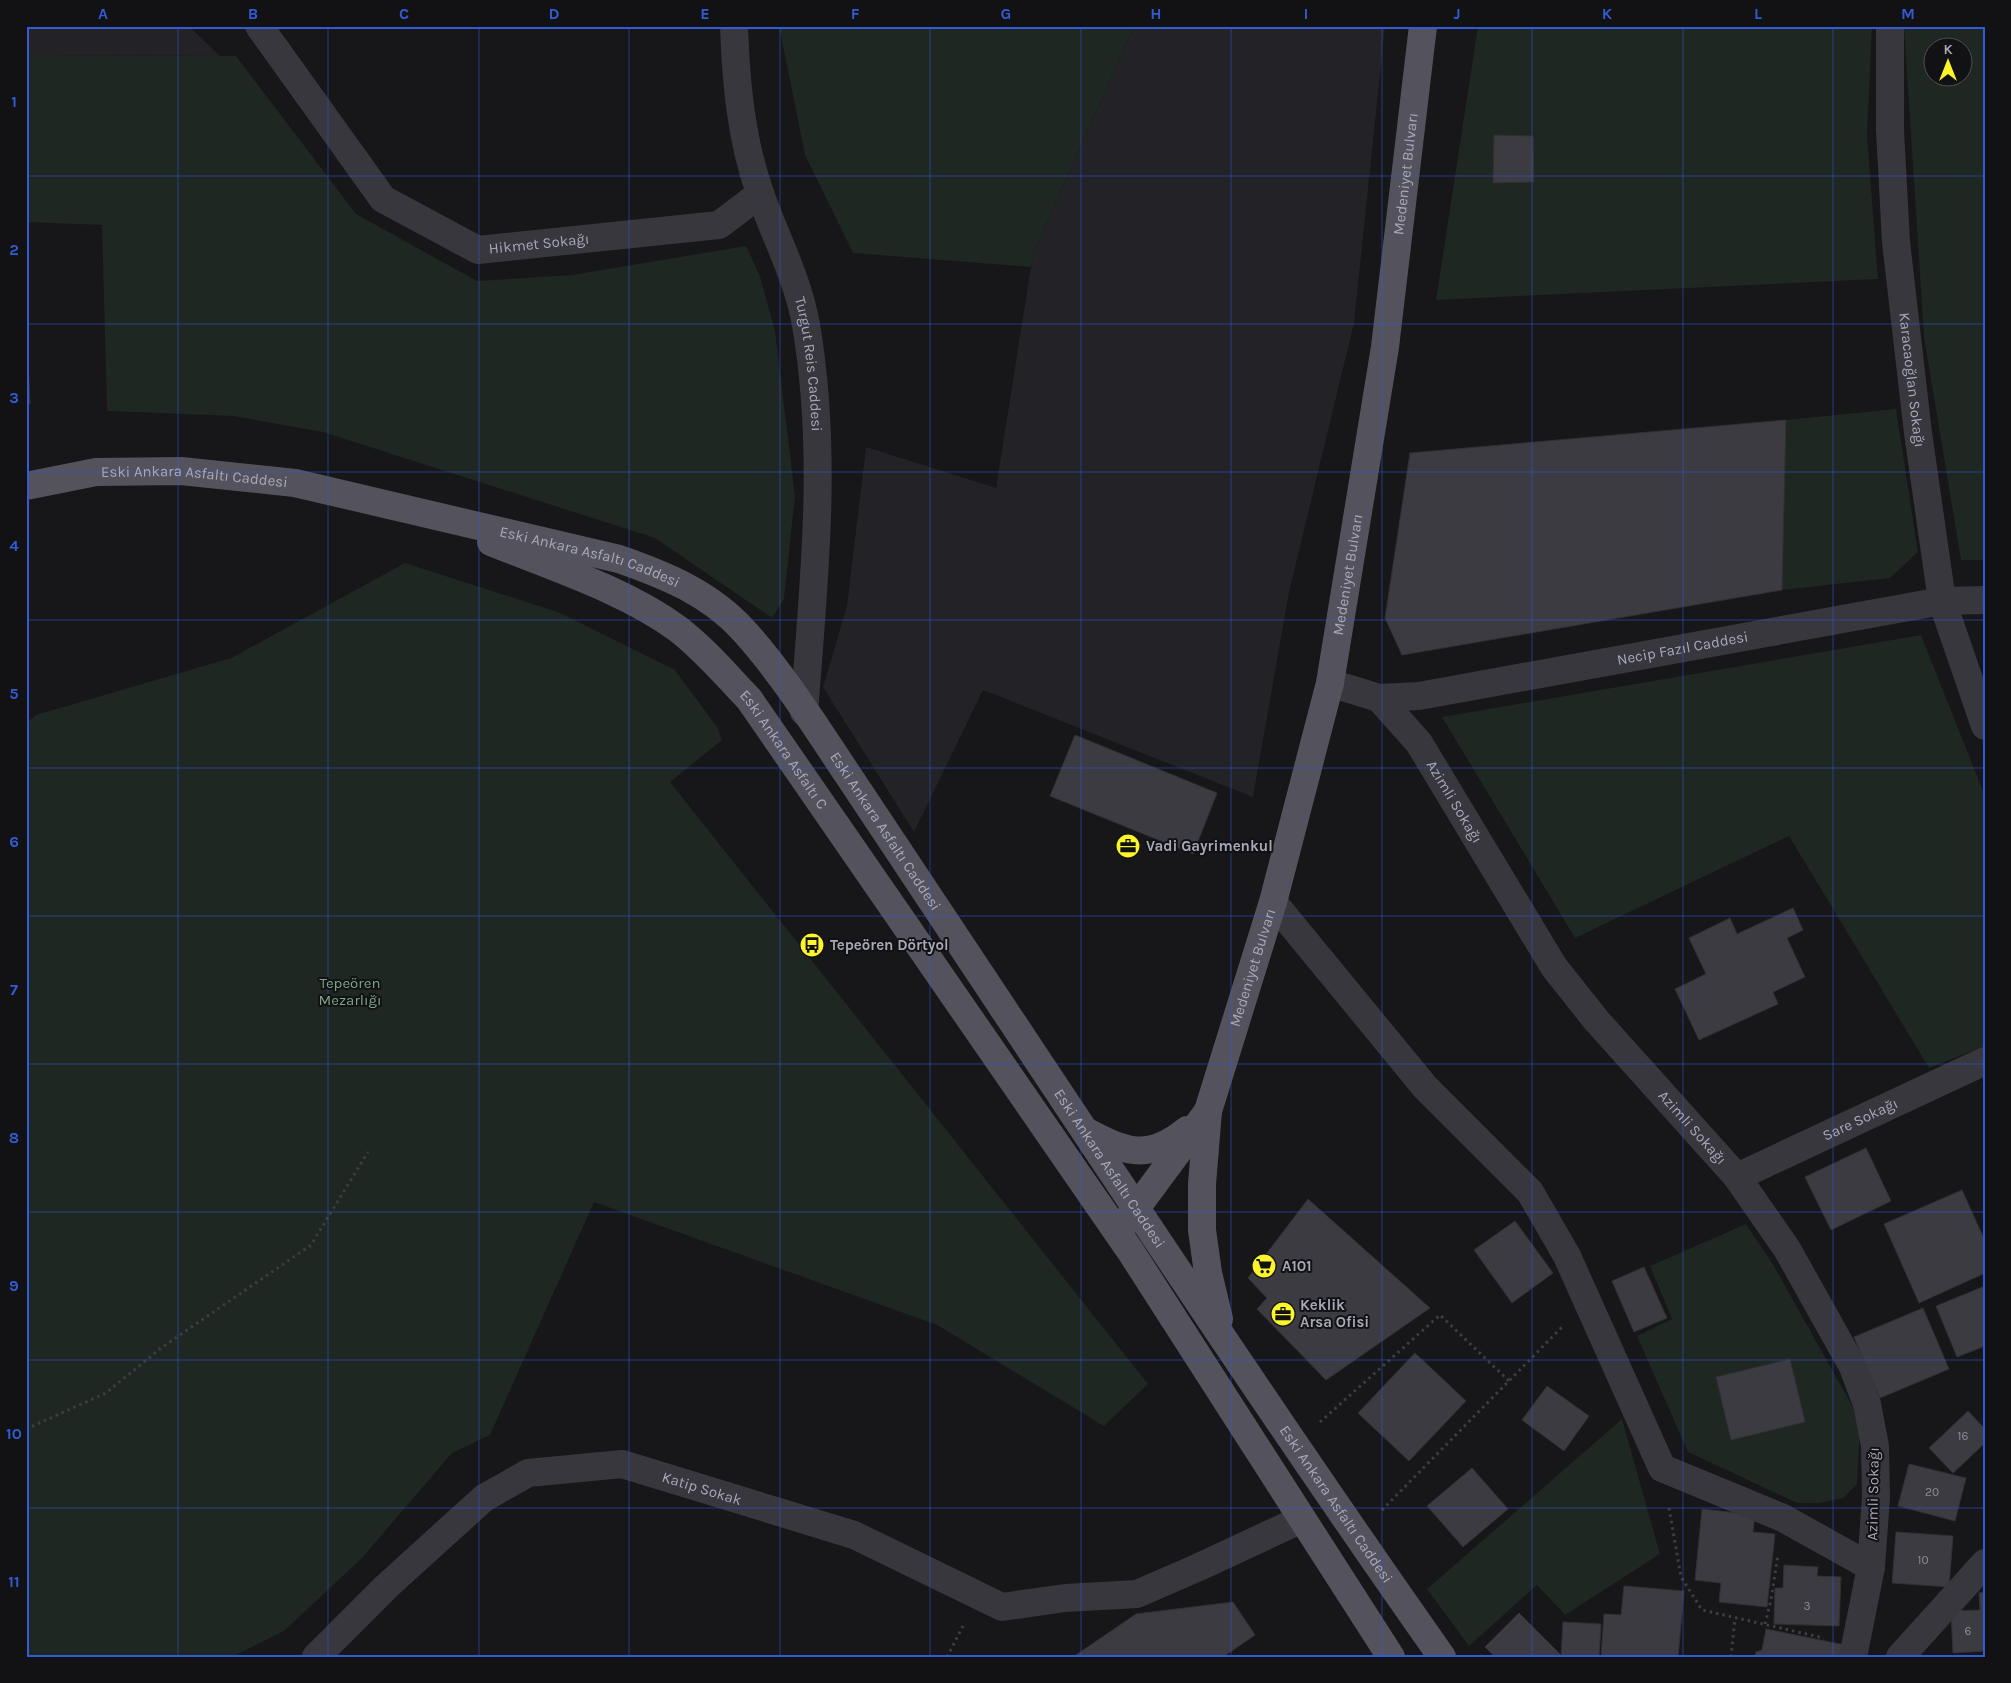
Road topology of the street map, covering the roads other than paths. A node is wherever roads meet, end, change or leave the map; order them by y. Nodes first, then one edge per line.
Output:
1 (259, 26) edge
2 (734, 26) edge
3 (1423, 26) edge
4 (1890, 26) edge
5 (760, 194) junction
6 (26, 486) edge
7 (411, 510) junction
8 (1985, 600) edge
9 (1942, 601) junction
10 (1330, 683) junction
11 (1379, 698) junction
12 (804, 712) junction
13 (1985, 726) edge
14 (1273, 902) junction
15 (1985, 1061) edge
16 (1208, 1111) junction
17 (1042, 1122) joint
18 (1084, 1130) junction
19 (1737, 1178) junction
20 (1137, 1208) junction
21 (1118, 1233) junction
22 (1224, 1337) junction
23 (1302, 1519) junction
24 (1985, 1562) edge
25 (1871, 1567) junction
26 (1854, 1651) edge
27 (316, 1657) edge
28 (1391, 1657) edge
29 (1442, 1657) edge
30 (1900, 1657) edge

1 - 5 street, Hikmet Sokağı
2 - 5 street, Turgut Reis Caddesi
3 - 10 main road, Medeniyet Bulvarı
4 - 9 street, Karacaoğlan Sokağı
5 - 12 street, Turgut Reis Caddesi
6 - 7 main road, Eski Ankara Asfaltı Caddesi
7 - 12 main road, Eski Ankara Asfaltı Caddesi
7 - 17 main road, Eski Ankara Asfaltı C
8 - 9 street, Necip Fazıl Caddesi
9 - 11 street, Necip Fazıl Caddesi
9 - 13 street, Karacaoğlan Sokağı
10 - 11 street
10 - 14 main road, Medeniyet Bulvarı
11 - 19 street, Azimli Sokağı
12 - 18 main road, Eski Ankara Asfaltı Caddesi
14 - 16 main road, Medeniyet Bulvarı
14 - 25 street
15 - 19 street, Sare Sokağı
16 - 18 main road
16 - 20 main road, Medeniyet Bulvarı
16 - 22 main road, Medeniyet Bulvarı
17 - 21 main road, Eski Ankara Asfaltı Caddesi
18 - 20 main road, Eski Ankara Asfaltı Caddesi
19 - 25 street, Azimli Sokağı
20 - 21 main road, Medeniyet Bulvarı
20 - 22 main road, Eski Ankara Asfaltı Caddesi
21 - 23 main road, Eski Ankara Asfaltı Caddesi
22 - 29 main road, Eski Ankara Asfaltı Caddesi
23 - 27 street, Katip Sokak
23 - 28 main road, Eski Ankara Asfaltı Caddesi
24 - 30 street
25 - 26 street, Azimli Sokağı

